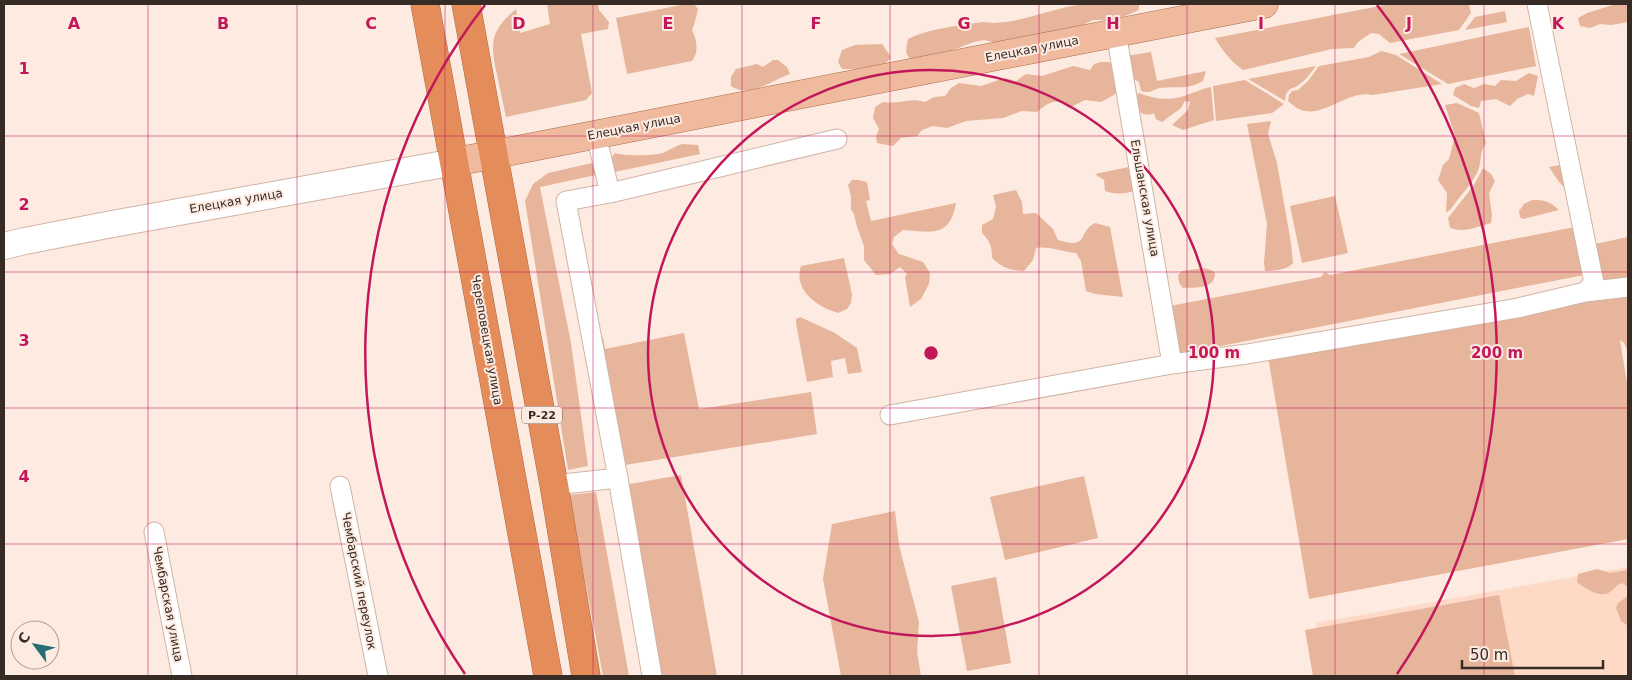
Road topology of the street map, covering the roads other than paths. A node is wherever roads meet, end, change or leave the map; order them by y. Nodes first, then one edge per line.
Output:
1 (425, 4) edge
2 (466, 4) edge
3 (1264, 4) edge
4 (1537, 4) edge
5 (1116, 32) junction
6 (596, 134) junction
7 (837, 139) dead end
8 (495, 154) junction
9 (455, 162) junction
10 (610, 193) junction
11 (4, 246) edge
12 (1628, 287) edge
13 (1585, 292) junction
14 (1172, 364) junction
15 (890, 415) dead end
16 (618, 478) junction
17 (554, 485) junction
18 (340, 486) dead end
19 (154, 532) dead end
20 (182, 676) edge
21 (378, 676) edge
22 (548, 676) edge
23 (586, 676) edge
24 (652, 676) edge

1 - 9 highway, Череповецкая улица
2 - 8 highway, Р-22
3 - 5 main road, Елецкая улица
4 - 13 street
5 - 6 main road, Елецкая улица
5 - 14 street, Ельшанская улица
6 - 8 main road, Елецкая улица
6 - 10 street
7 - 10 street
8 - 9 main road, Елецкая улица
8 - 17 highway, Р-22
9 - 11 main road, Елецкая улица
9 - 22 highway, Череповецкая улица
10 - 16 street
12 - 13 street
13 - 14 street
14 - 15 street
16 - 17 street
16 - 24 street
17 - 23 highway, Р-22
18 - 21 street, Чембарский переулок
19 - 20 street, Чембарская улица

